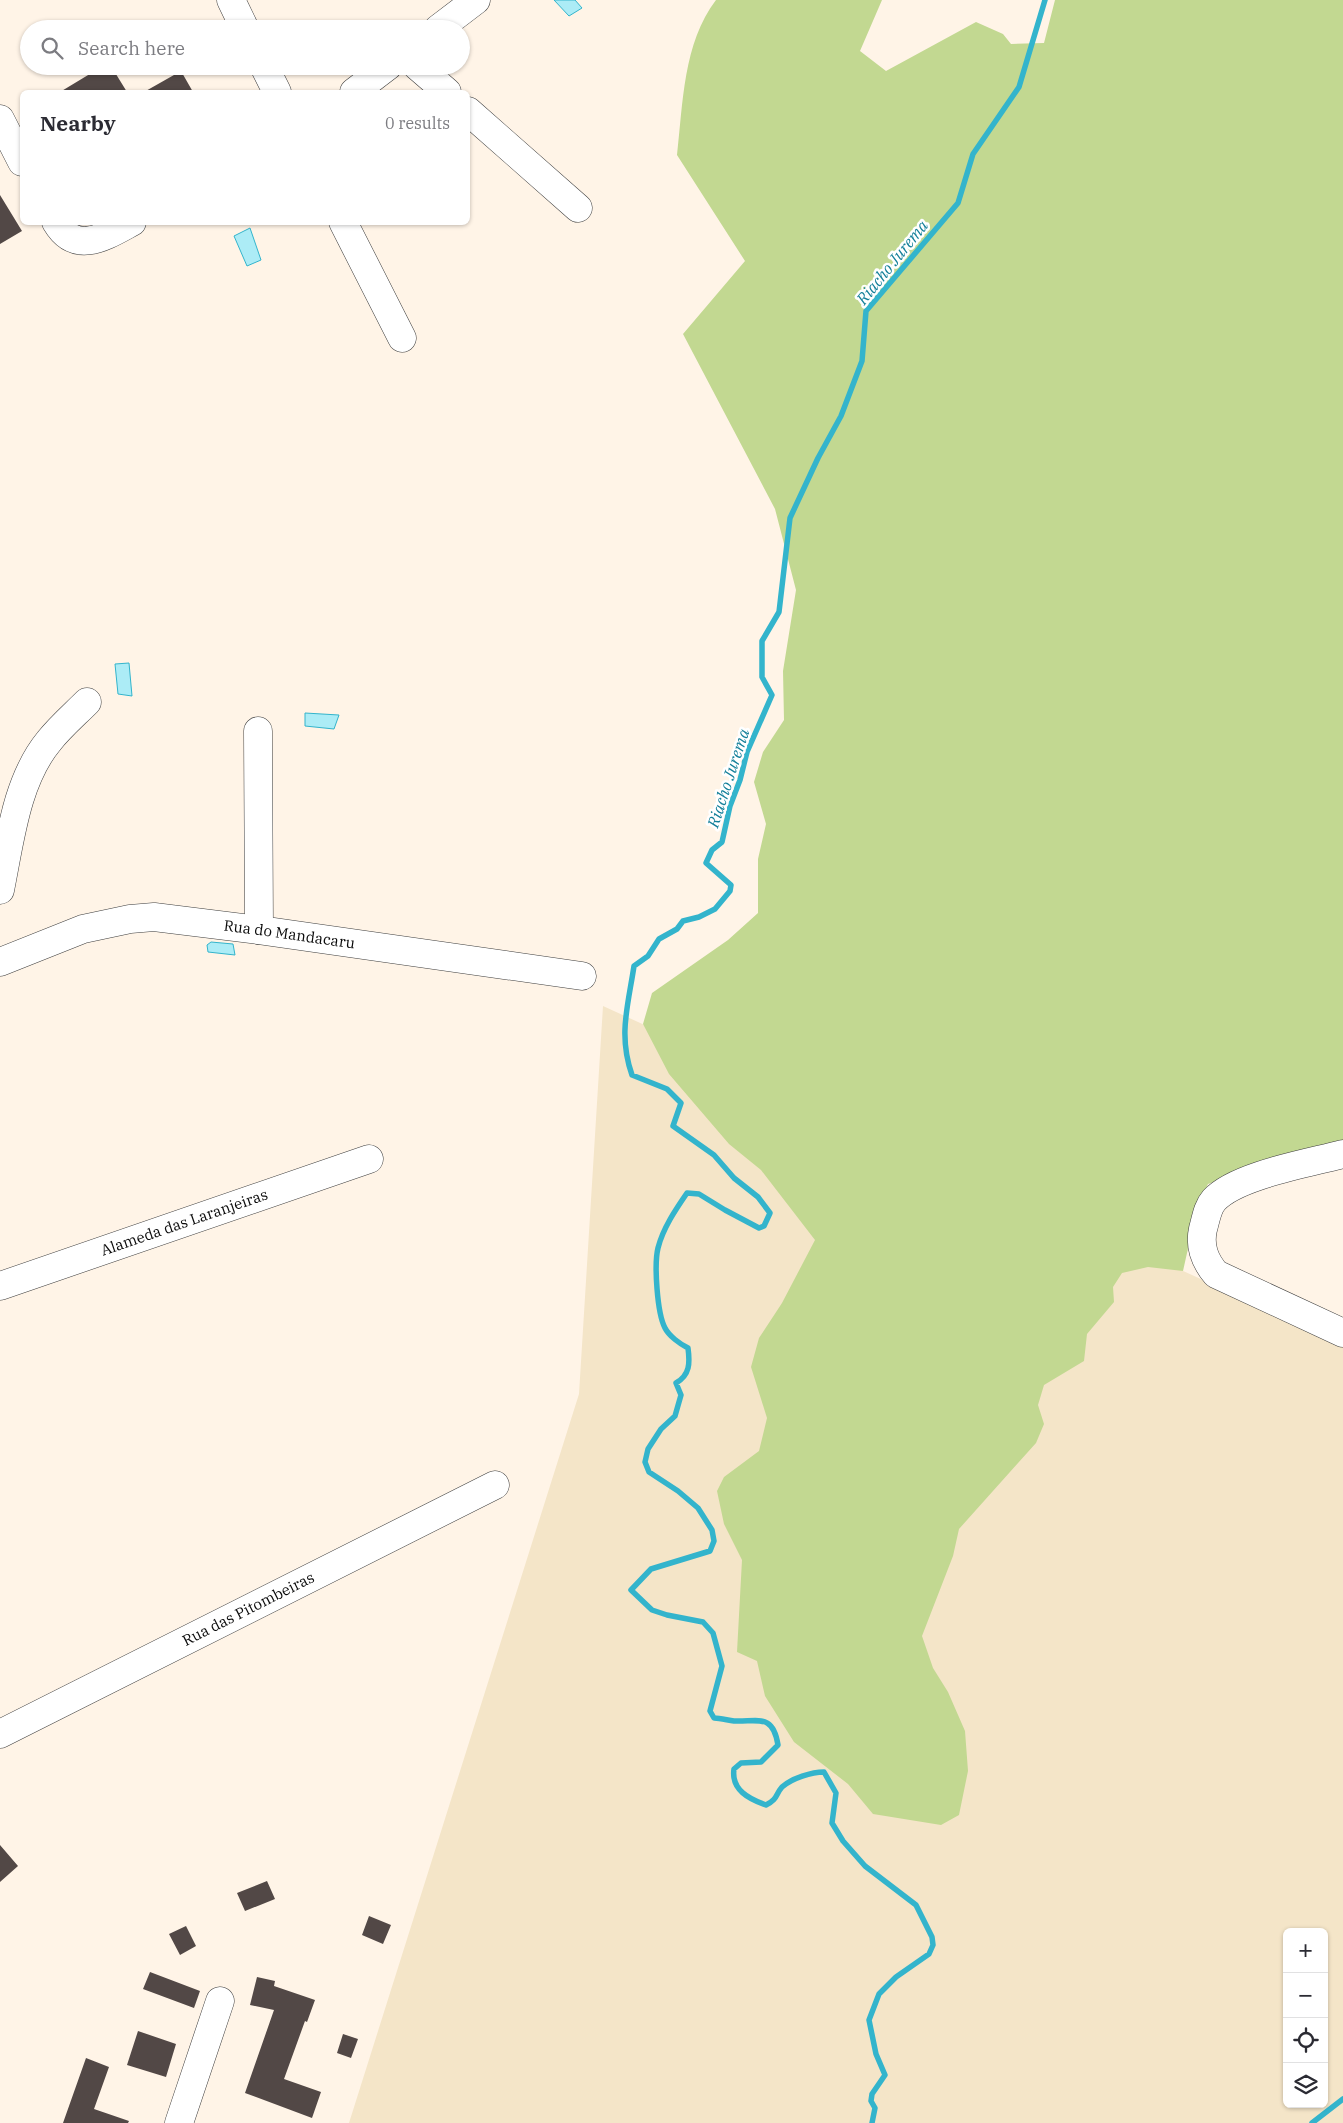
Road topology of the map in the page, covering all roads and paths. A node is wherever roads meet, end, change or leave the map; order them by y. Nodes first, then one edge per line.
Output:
1 (231, 0) edge
2 (476, 0) edge
3 (241, 20) edge
4 (450, 20) edge
5 (268, 75) edge
6 (376, 75) edge
7 (428, 75) edge
8 (276, 90) edge
9 (357, 90) edge
10 (445, 90) edge
11 (470, 112) edge
12 (0, 119) edge
13 (20, 158) edge
14 (578, 208) dead end
15 (126, 225) edge
16 (345, 225) edge
17 (65, 231) edge
18 (402, 338) dead end
19 (87, 702) dead end
20 (258, 732) dead end
21 (0, 890) edge
22 (259, 930) junction
23 (0, 962) edge
24 (582, 976) dead end
25 (1343, 1154) edge
26 (369, 1159) dead end
27 (0, 1286) edge
28 (1343, 1333) edge
29 (495, 1485) dead end
30 (0, 1734) edge
31 (220, 2001) dead end
32 (179, 2123) edge

1 - 3 street
2 - 4 street
5 - 8 street
6 - 9 street
7 - 10 street
11 - 14 street
12 - 13 street
15 - 17 street
16 - 18 street
19 - 21 street
20 - 22 street
22 - 23 street, Rua do Mandacaru
22 - 24 street, Rua do Mandacaru
25 - 28 street
26 - 27 street, Alameda das Laranjeiras
29 - 30 street, Rua das Pitombeiras
31 - 32 street

